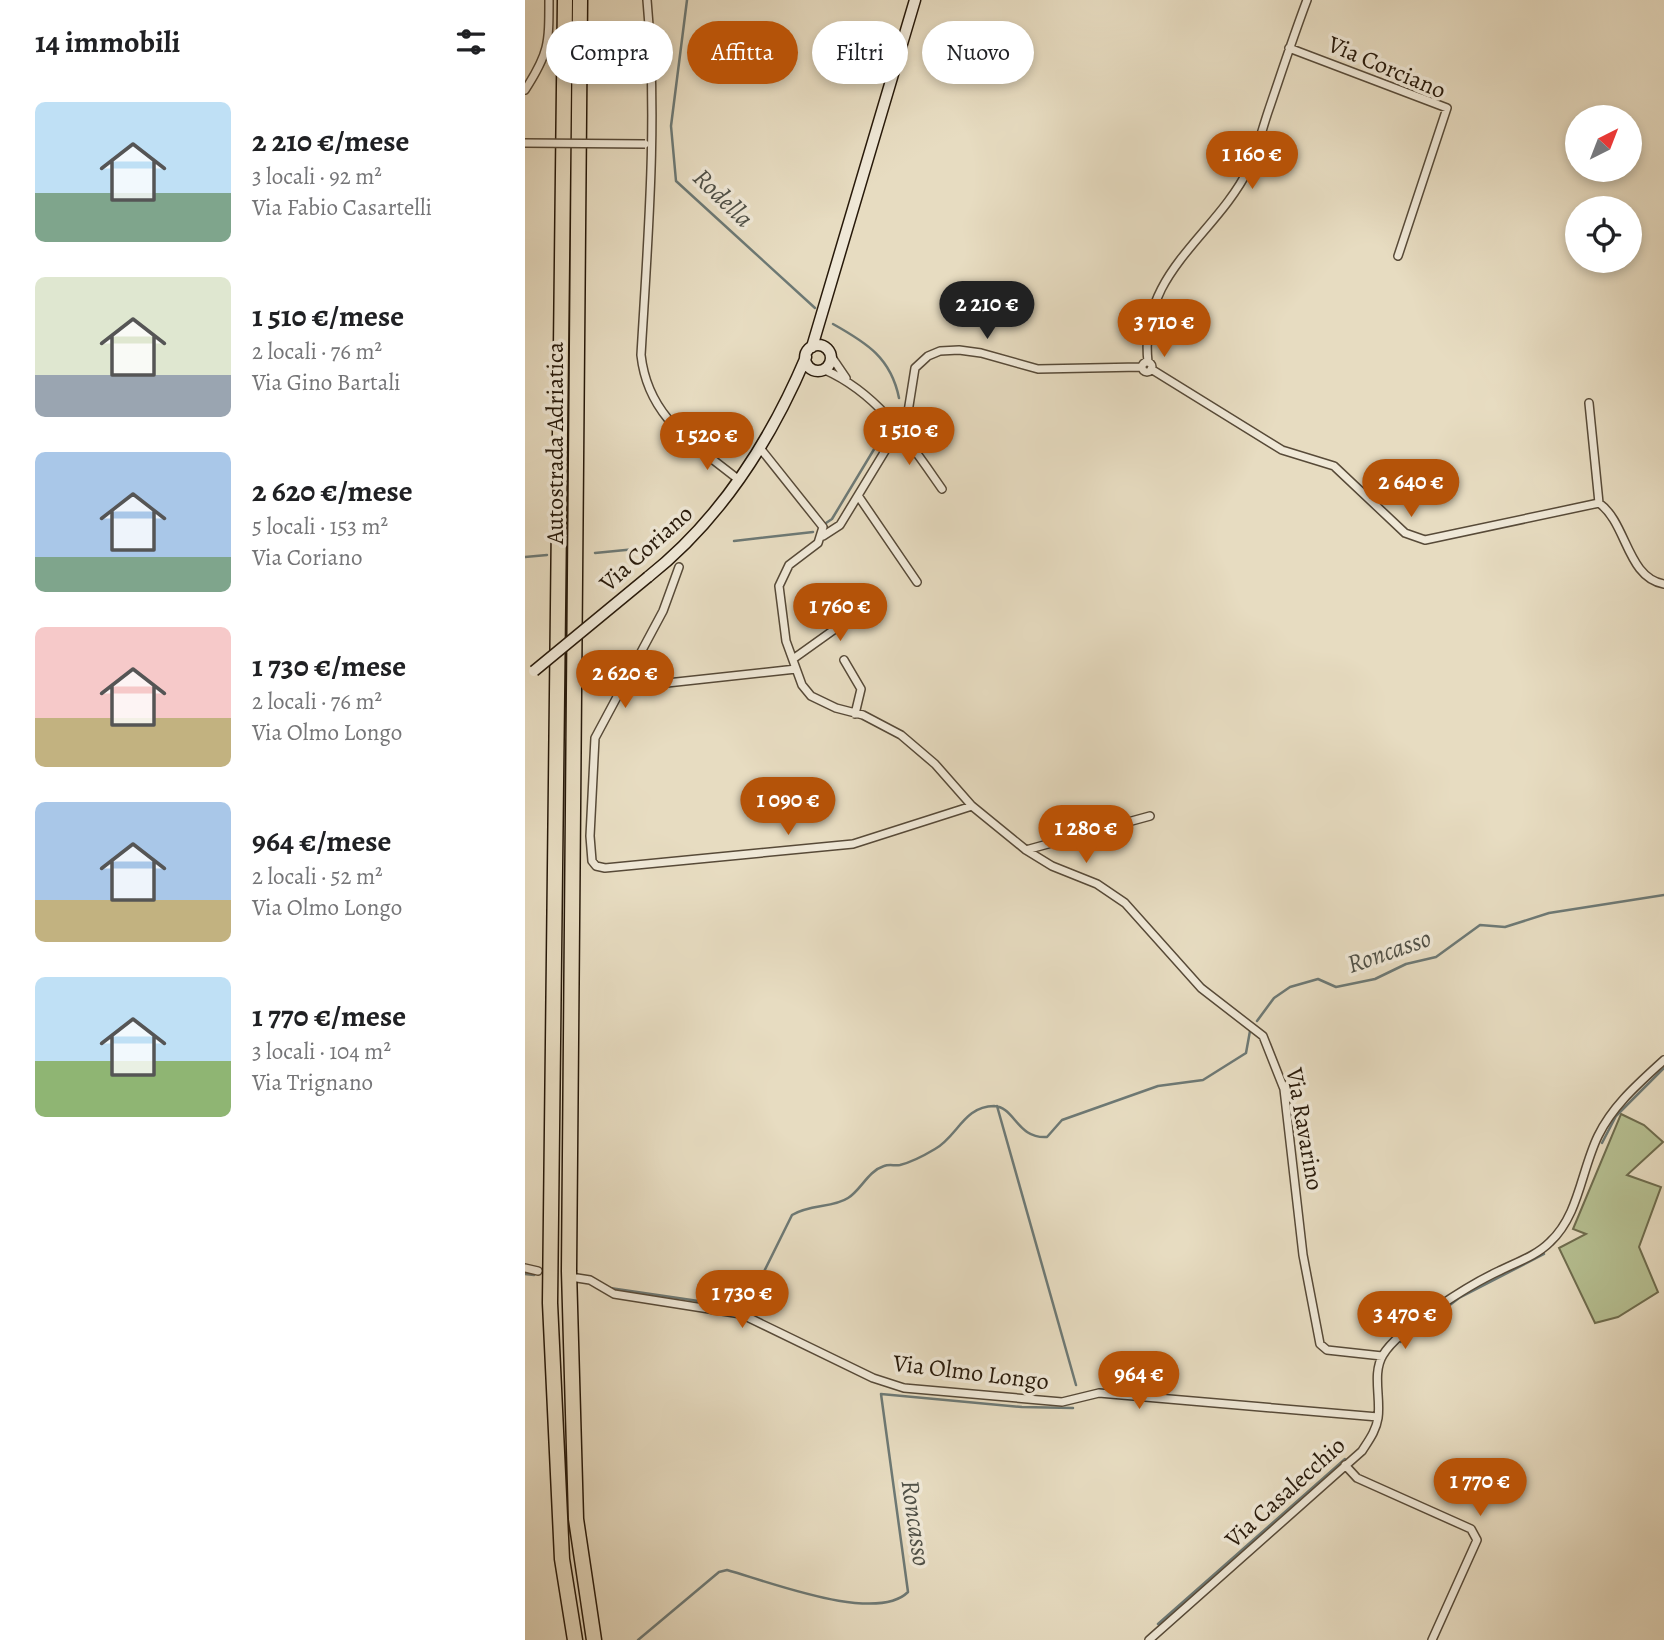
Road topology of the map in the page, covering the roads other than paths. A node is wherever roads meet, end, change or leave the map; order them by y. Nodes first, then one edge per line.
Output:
1 (549, 0) edge
2 (565, 0) edge
3 (580, 0) edge
4 (647, 0) edge
5 (915, 0) edge
6 (1307, 0) edge
7 (1289, 48) junction
8 (525, 90) edge
9 (525, 144) edge
10 (654, 145) junction
11 (1398, 256) dead end
12 (818, 324) junction
13 (809, 352) junction
14 (829, 352) junction
15 (1147, 366) junction
16 (821, 370) junction
17 (846, 379) junction
18 (792, 390) junction
19 (1589, 403) dead end
20 (899, 428) junction
21 (760, 448) junction
22 (739, 480) junction
23 (942, 489) dead end
24 (859, 497) junction
25 (1599, 503) junction
26 (823, 536) junction
27 (679, 567) dead end
28 (917, 582) dead end
29 (1664, 584) edge
30 (870, 604) dead end
31 (793, 659) junction
32 (844, 660) dead end
33 (796, 669) junction
34 (529, 675) edge
35 (621, 688) junction
36 (855, 713) junction
37 (972, 806) junction
38 (1150, 817) dead end
39 (1026, 850) junction
40 (1664, 1060) edge
41 (525, 1268) edge
42 (538, 1271) dead end
43 (577, 1278) dead end
44 (1382, 1356) junction
45 (1378, 1416) junction
46 (1345, 1465) junction
47 (1158, 1632) junction
48 (575, 1640) edge
49 (594, 1640) edge
50 (1149, 1640) edge
51 (1162, 1640) edge
52 (1432, 1640) edge

1 - 8 street
2 - 48 highway, Autostrada Adriatica
3 - 49 highway, Autostrada Adriatica
4 - 10 street
5 - 12 main road, Via Coriano
6 - 7 street, Via Corciano
7 - 11 street, Via Corciano
7 - 15 street, Via Corciano
9 - 10 street, bridge
10 - 22 street
12 - 13 main road, Via Coriano
12 - 14 main road
13 - 14 main road
13 - 16 main road
13 - 18 main road, Via Coriano
14 - 16 main road
14 - 17 street
15 - 20 street, Via Ravarino
15 - 25 street
16 - 17 street
16 - 18 main road, Via Coriano
17 - 20 street
18 - 21 main road, Via Coriano
19 - 25 street
20 - 23 street
20 - 24 street, Via Ravarino
21 - 22 main road, Via Coriano
21 - 26 street
22 - 34 main road, Via Coriano, bridge
24 - 26 street, Via Ravarino
24 - 28 street
25 - 29 street
26 - 31 street, Via Ravarino
27 - 35 street, Via Coriano
30 - 31 street
31 - 33 street, Via Ravarino
32 - 36 street
33 - 35 street
33 - 36 street, Via Ravarino
35 - 37 street, Via Coriano
36 - 37 street, Via Ravarino
37 - 39 street, Via Ravarino
38 - 39 street
39 - 44 street, Via Ravarino
40 - 44 street
41 - 42 street
43 - 45 street, Via Olmo Longo
44 - 45 street, Via Casalecchio
45 - 46 street, Via Casalecchio
46 - 47 street, Via Casalecchio
46 - 52 street
47 - 50 street, Via Casalecchio
47 - 51 street

